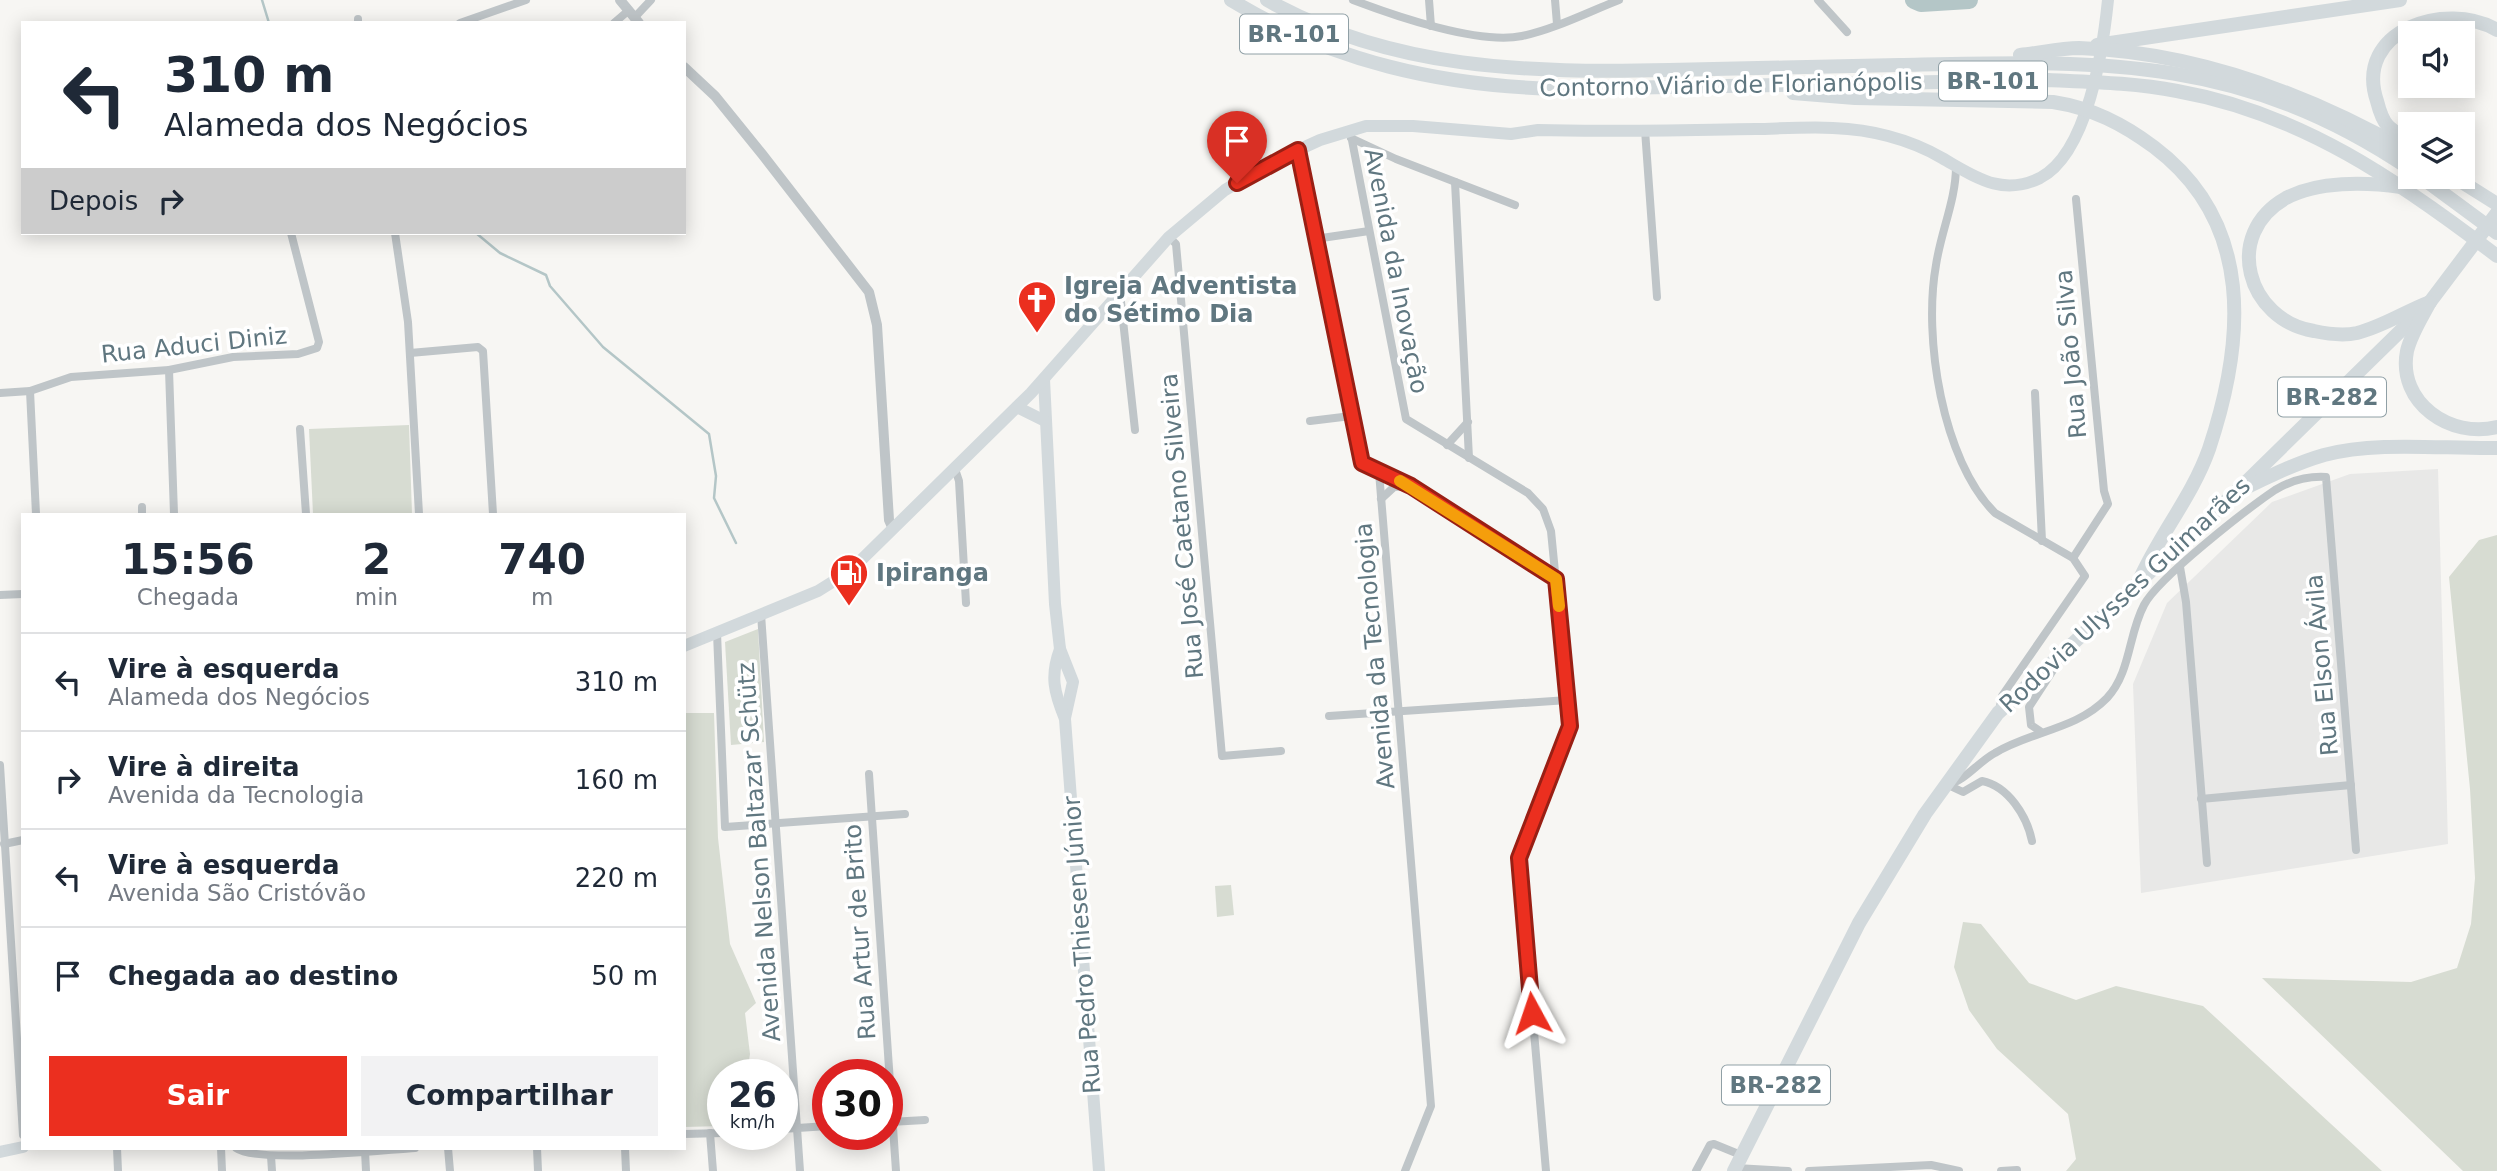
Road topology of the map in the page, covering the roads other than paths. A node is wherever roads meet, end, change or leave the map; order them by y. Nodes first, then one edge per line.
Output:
1 (526, 0) edge
2 (620, 0) edge
3 (651, 0) edge
4 (1231, 0) edge
5 (1266, 0) edge
6 (1353, 0) edge
7 (1429, 0) edge
8 (1555, 0) edge
9 (1619, 0) edge
10 (1818, 0) edge
11 (2108, 0) edge
12 (2400, 0) edge
13 (634, 17) edge
14 (466, 21) edge
15 (1557, 24) junction
16 (1431, 26) junction
17 (2497, 30) edge
18 (1847, 32) dead end
19 (2077, 48) junction
20 (1939, 64) junction
21 (686, 68) edge
22 (1754, 86) junction
23 (1645, 130) junction
24 (2398, 133) edge
25 (1351, 134) junction
26 (2398, 146) edge
27 (1298, 150) junction
28 (2398, 162) edge
29 (1956, 166) junction
30 (1455, 182) junction
31 (2398, 184) edge
32 (2398, 187) edge
33 (2406, 189) edge
34 (2437, 189) edge
35 (2473, 189) edge
36 (2076, 199) dead end
37 (2497, 204) edge
38 (1515, 205) dead end
39 (2497, 213) edge
40 (1369, 231) junction
41 (2497, 233) edge
42 (292, 235) edge
43 (395, 235) edge
44 (1170, 237) junction
45 (1315, 239) junction
46 (2497, 256) edge
47 (1120, 293) junction
48 (1657, 296) dead end
49 (2430, 302) junction
50 (410, 353) junction
51 (169, 370) junction
52 (1044, 379) junction
53 (30, 391) junction
54 (0, 393) edge
55 (2035, 393) dead end
56 (1017, 407) junction
57 (1351, 416) junction
58 (1470, 419) junction
59 (1045, 421) junction
60 (1310, 421) dead end
61 (2497, 427) edge
62 (300, 429) dead end
63 (1135, 430) dead end
64 (1447, 445) junction
65 (2497, 448) edge
66 (1469, 458) junction
67 (955, 469) junction
68 (1379, 472) junction
69 (1380, 482) junction
70 (1406, 486) junction
71 (2235, 493) junction
72 (1381, 499) junction
73 (36, 513) edge
74 (174, 513) edge
75 (306, 513) edge
76 (419, 513) edge
77 (493, 513) edge
78 (893, 529) junction
79 (2042, 541) junction
80 (2073, 558) junction
81 (2180, 567) junction
82 (1556, 579) junction
83 (2140, 581) junction
84 (21, 594) edge
85 (0, 595) edge
86 (967, 603) dead end
87 (761, 614) junction
88 (717, 633) junction
89 (686, 645) edge
90 (1060, 649) junction
91 (2057, 656) junction
92 (1068, 665) junction
93 (1053, 667) junction
94 (1055, 694) junction
95 (1071, 694) junction
96 (1568, 700) junction
97 (1399, 712) junction
98 (1998, 713) junction
99 (1329, 716) dead end
100 (1065, 719) junction
101 (2040, 731) junction
102 (1281, 751) dead end
103 (0, 765) edge
104 (869, 774) dead end
105 (1946, 785) junction
106 (2351, 785) junction
107 (2201, 799) junction
108 (905, 814) dead end
109 (872, 816) junction
110 (776, 823) junction
111 (21, 840) edge
112 (2032, 841) dead end
113 (4, 844) junction
114 (2356, 850) dead end
115 (2207, 863) dead end
116 (792, 1059) edge
117 (886, 1059) edge
118 (21, 1104) edge
119 (925, 1120) dead end
120 (903, 1121) edge
121 (707, 1133) edge
122 (686, 1134) edge
123 (798, 1142) edge
124 (21, 1147) edge
125 (117, 1150) edge
126 (221, 1150) edge
127 (239, 1150) edge
128 (382, 1150) edge
129 (448, 1150) edge
130 (537, 1150) edge
131 (625, 1150) edge
132 (711, 1150) edge
133 (893, 1150) edge
134 (292, 1151) edge
135 (365, 1151) junction
136 (0, 1152) edge
137 (271, 1156) junction
138 (1737, 1166) edge
139 (2017, 1170) edge
140 (118, 1171) edge
141 (222, 1171) edge
142 (272, 1171) edge
143 (366, 1171) edge
144 (450, 1171) edge
145 (538, 1171) edge
146 (626, 1171) edge
147 (713, 1171) edge
148 (800, 1171) edge
149 (896, 1171) edge
150 (1098, 1171) edge
151 (1405, 1171) edge
152 (1546, 1171) edge
153 (1696, 1171) edge
154 (1788, 1171) edge
155 (1809, 1171) edge
156 (1959, 1171) edge
157 (2001, 1171) edge

1 - 14 street
2 - 13 street
3 - 13 street
4 - 22 highway, Contorno Viário de Florianópolis / BR-101
5 - 20 highway, Contorno Viário de Florianópolis / BR-101
6 - 16 street
7 - 16 street
8 - 15 street
9 - 15 street
10 - 18 street
11 - 29 main road
12 - 19 highway
15 - 16 street
17 - 24 highway
19 - 20 highway, BR-101
19 - 26 highway, BR-101
20 - 28 highway, Contorno Viário de Florianópolis / BR-101
21 - 78 street
22 - 31 highway, Contorno Viário de Florianópolis / BR-101
22 - 83 highway
23 - 25 main road
23 - 29 main road
23 - 48 street
25 - 27 main road
25 - 30 street
25 - 40 street, Avenida da Inovação
27 - 44 main road
27 - 45 street
29 - 79 street
30 - 38 street
30 - 58 street
32 - 49 highway
33 - 46 highway, Contorno Viário de Florianópolis / BR-101
34 - 41 highway
35 - 37 highway
36 - 80 street, Rua João Silva
39 - 49 highway, Rodovia Ulysses Guimarães / BR-282
40 - 45 street
40 - 64 street, Avenida da Inovação
42 - 51 street, Rua Aduci Diniz
43 - 50 street
44 - 47 main road
44 - 102 street, Rua José Caetano Silveira
45 - 57 street
47 - 52 main road
47 - 63 street
49 - 61 highway
49 - 71 highway, Rodovia Ulysses Guimarães / BR-282
50 - 76 street
50 - 77 street
51 - 53 street, Rua Aduci Diniz
51 - 74 street
52 - 56 main road
52 - 59 main road, Rua Pedro Thiesen Júnior
53 - 54 street, Rua Aduci Diniz
53 - 73 street
55 - 79 street
56 - 59 main road
56 - 67 main road
57 - 60 street
57 - 68 street
58 - 64 street
58 - 66 street
59 - 90 main road, Rua Pedro Thiesen Júnior
62 - 75 street
64 - 66 street, Avenida da Inovação
65 - 71 highway
66 - 82 street, Avenida da Inovação
67 - 78 main road
67 - 86 street
68 - 69 street, Avenida da Tecnologia
68 - 70 street
69 - 70 street
69 - 72 street, Avenida da Tecnologia
70 - 72 street
70 - 82 street
71 - 83 highway, Rodovia Ulysses Guimarães / BR-282
72 - 97 street, Avenida da Tecnologia
78 - 87 main road
79 - 80 street
80 - 98 street
81 - 101 street
81 - 106 street, Rua Elson Ávila
81 - 107 street
82 - 96 street, Avenida da Inovação
83 - 91 highway, Rodovia Ulysses Guimarães / BR-282
84 - 85 street
87 - 88 main road
87 - 110 street, Avenida Nelson Baltazar Schütz
88 - 89 main road
88 - 110 street
90 - 92 main road, Rua Pedro Thiesen Júnior
90 - 93 main road, Rua Pedro Thiesen Júnior
91 - 98 highway, Rodovia Ulysses Guimarães / BR-282
91 - 101 street
92 - 93 main road
92 - 95 main road, Rua Pedro Thiesen Júnior
93 - 94 main road, Rua Pedro Thiesen Júnior
94 - 95 main road
94 - 100 main road, Rua Pedro Thiesen Júnior
95 - 100 main road, Rua Pedro Thiesen Júnior
96 - 97 street
96 - 152 street, Avenida da Inovação
97 - 99 street
97 - 151 street, Avenida da Tecnologia
98 - 105 highway, Rodovia Ulysses Guimarães / BR-282
100 - 150 main road, Rua Pedro Thiesen Júnior
101 - 105 street
103 - 113 street
104 - 109 street, Rua Artur de Brito
105 - 112 street
105 - 138 highway, Rodovia Ulysses Guimarães / BR-282
106 - 107 street
106 - 114 street, Rua Elson Ávila
107 - 115 street
108 - 109 street
109 - 110 street
109 - 117 street, Rua Artur de Brito
110 - 116 street, Avenida Nelson Baltazar Schütz
111 - 113 street
113 - 118 street
119 - 120 street
121 - 122 street
123 - 148 street, Avenida Nelson Baltazar Schütz
124 - 136 main road
125 - 140 street
126 - 141 street
127 - 137 street
128 - 135 street
129 - 144 street
130 - 145 street
131 - 146 street
132 - 147 street
133 - 149 street, Rua Artur de Brito
134 - 135 street
134 - 137 street
135 - 143 street
137 - 142 street
138 - 153 street
138 - 154 street
139 - 157 street
155 - 156 street

